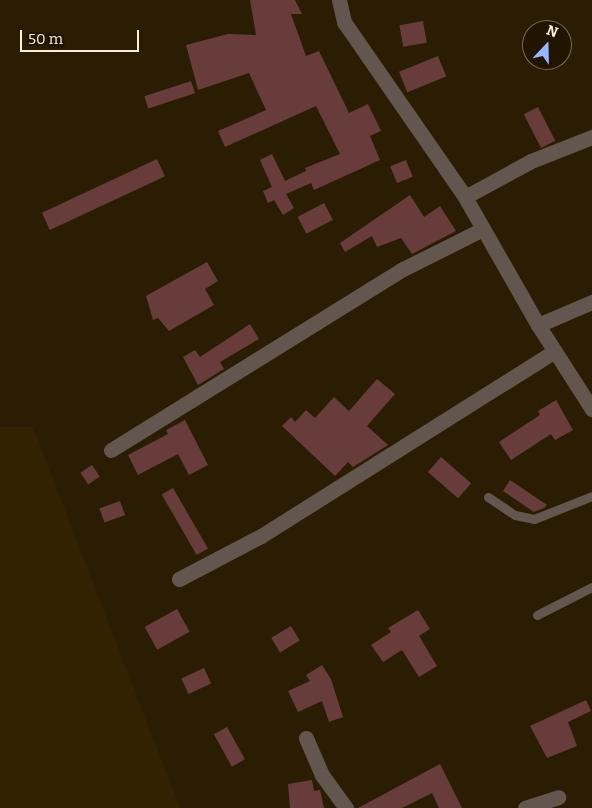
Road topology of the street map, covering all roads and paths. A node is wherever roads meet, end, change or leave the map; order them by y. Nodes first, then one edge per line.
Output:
1 (339, 0) edge
2 (592, 138) edge
3 (465, 197) junction
4 (483, 228) junction
5 (592, 302) edge
6 (538, 325) junction
7 (554, 351) junction
8 (592, 409) edge
9 (111, 450) dead end
10 (592, 496) edge
11 (488, 497) dead end
12 (179, 579) dead end
13 (592, 586) edge
14 (536, 615) dead end
15 (306, 738) dead end
16 (558, 797) dead end
17 (346, 808) edge
18 (525, 808) edge

1 - 3 street
2 - 3 street
3 - 4 street
4 - 6 street
4 - 9 street
5 - 6 street
6 - 7 street
7 - 8 street
7 - 12 street
10 - 11 lane
13 - 14 lane
15 - 17 street
16 - 18 street

